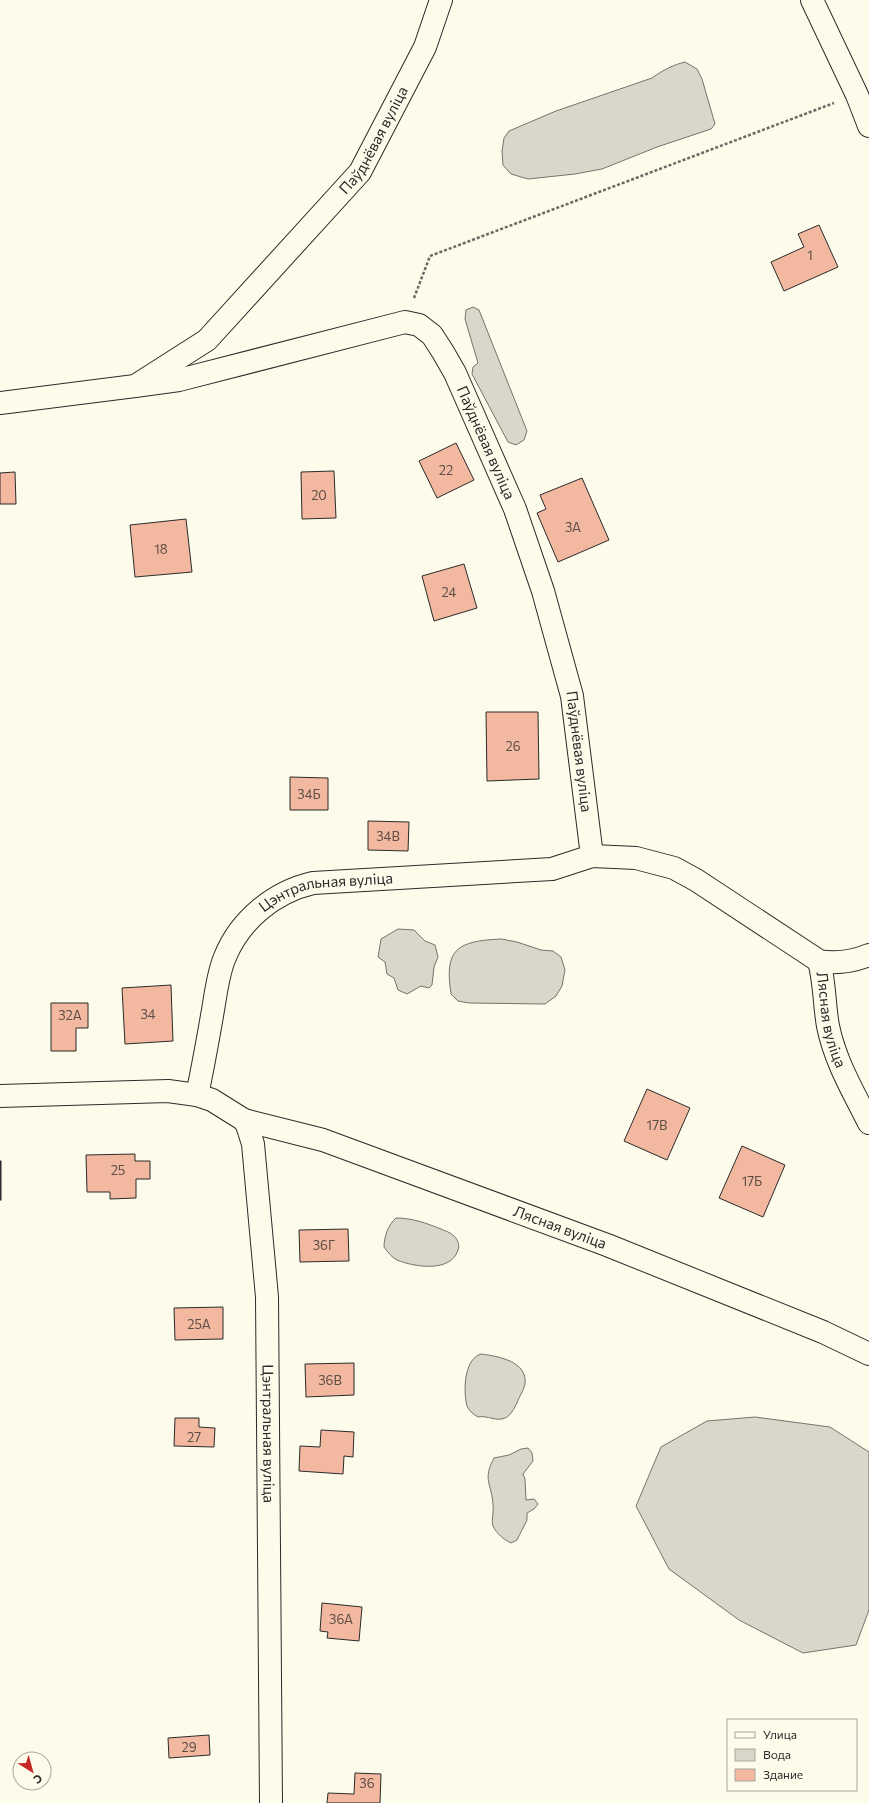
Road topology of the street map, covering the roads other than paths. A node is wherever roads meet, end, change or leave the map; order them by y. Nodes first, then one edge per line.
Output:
1 (441, 0) edge
2 (812, 0) edge
3 (869, 126) edge
4 (135, 386) junction
5 (0, 403) edge
6 (592, 856) junction
7 (869, 955) edge
8 (819, 961) junction
9 (197, 1095) junction
10 (0, 1096) edge
11 (244, 1120) junction
12 (869, 1123) edge
13 (869, 1354) edge
14 (270, 1803) edge

1 - 4 street, Паўднёвая вуліца
2 - 3 street
4 - 5 street, Паўднёвая вуліца
4 - 6 street, Паўднёвая вуліца
6 - 8 street, Цэнтральная вуліца
6 - 9 street, Цэнтральная вуліца
7 - 8 street, Лясная вуліца
8 - 12 street, Лясная вуліца
9 - 10 street
9 - 11 street
11 - 13 street, Лясная вуліца
11 - 14 street, Цэнтральная вуліца

